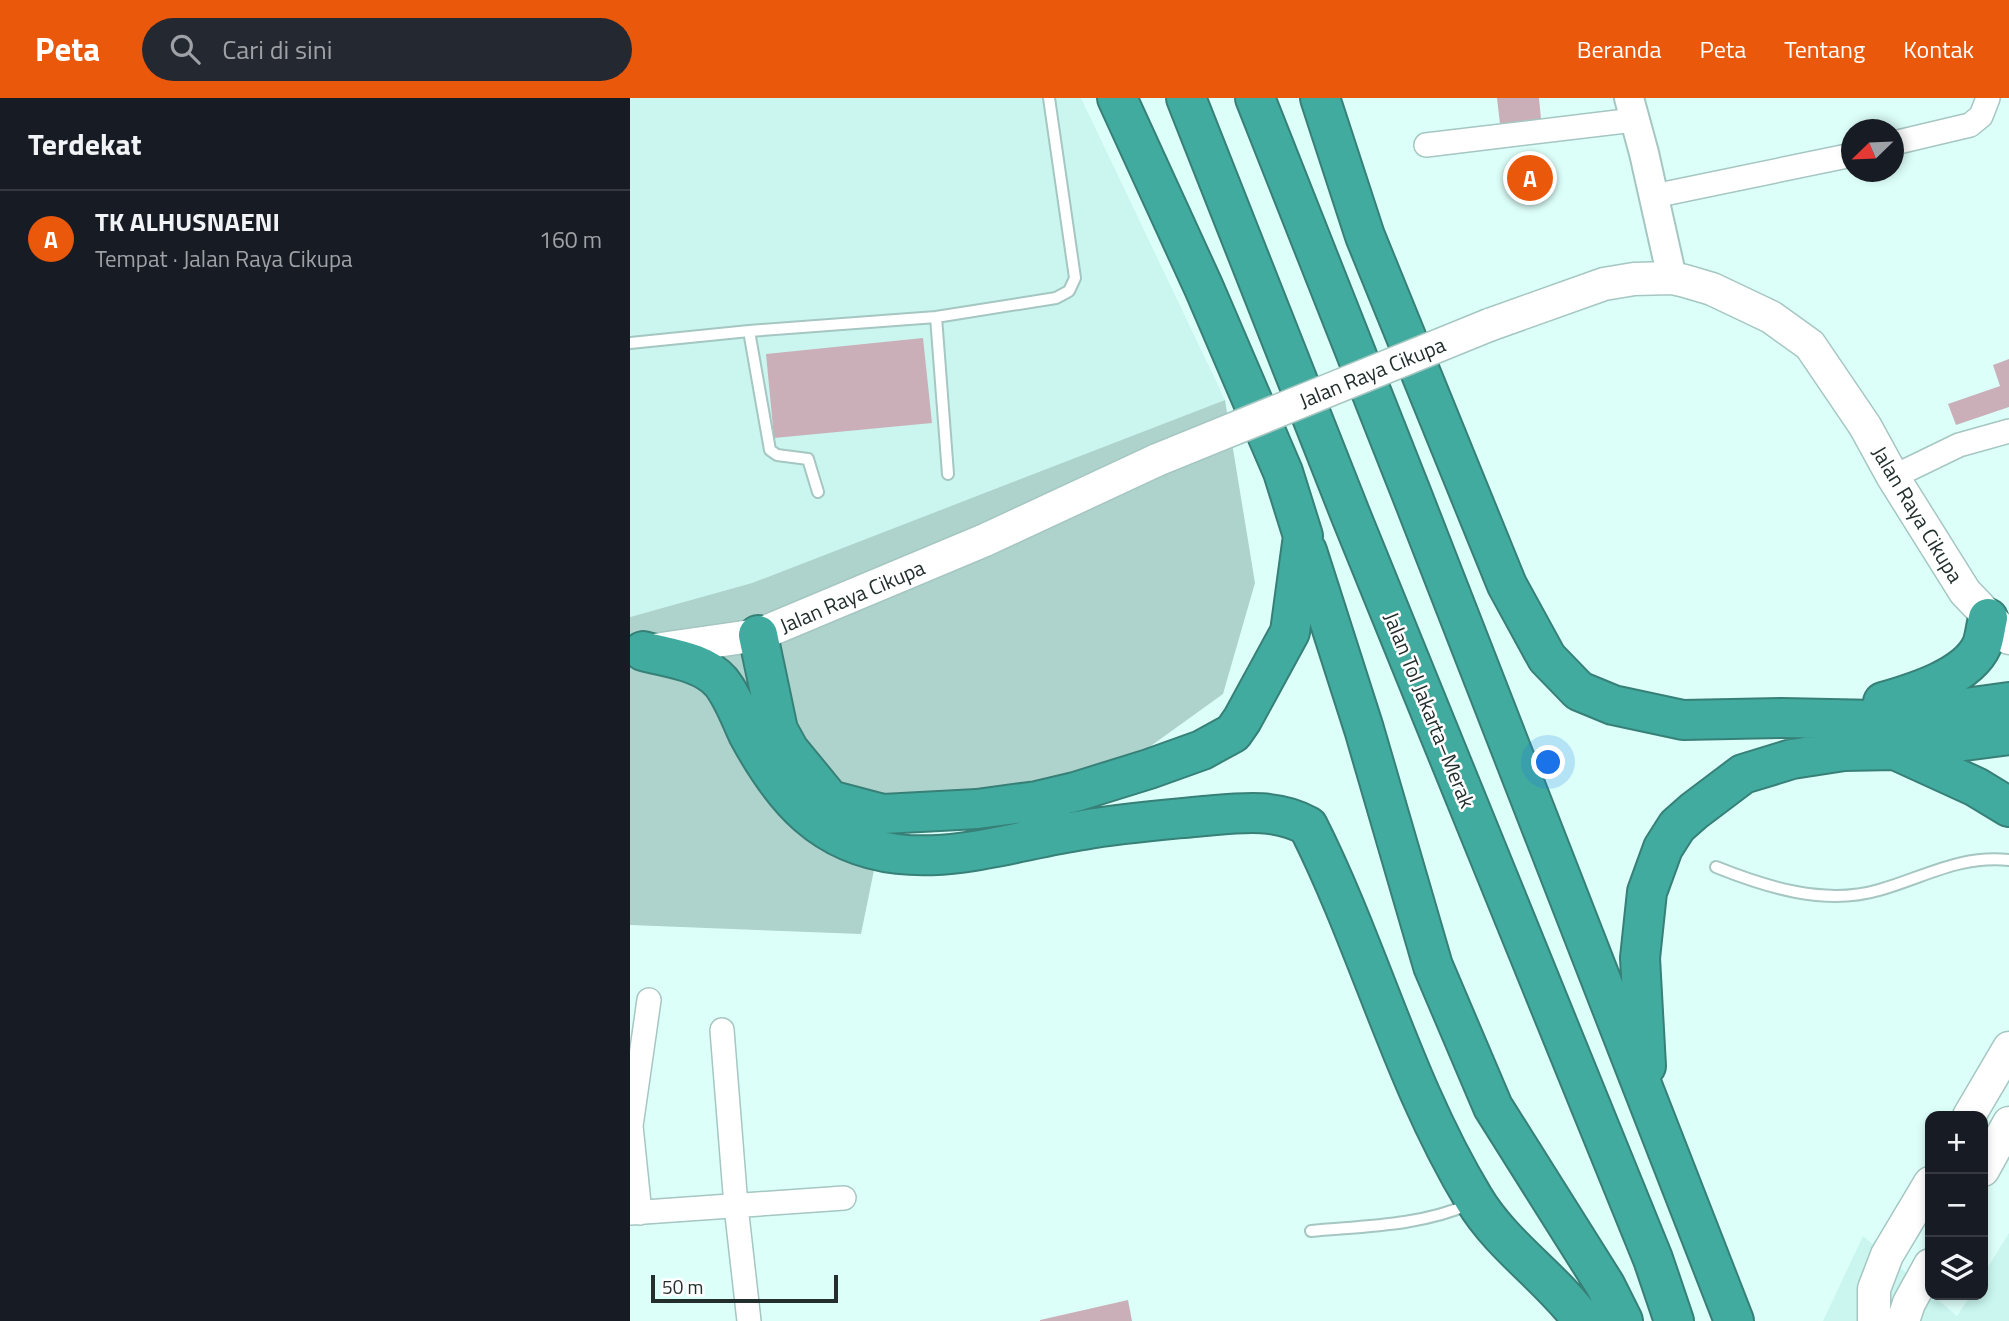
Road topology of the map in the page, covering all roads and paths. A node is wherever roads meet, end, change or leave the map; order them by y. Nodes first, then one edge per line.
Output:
1 (1049, 98) edge
2 (1117, 98) edge
3 (1186, 98) edge
4 (1255, 98) edge
5 (1320, 98) edge
6 (1986, 99) edge
7 (1632, 109) edge
8 (1904, 141) edge
9 (1426, 145) dead end
10 (1841, 157) edge
11 (1654, 196) junction
12 (1672, 278) junction
13 (936, 317) junction
14 (750, 331) junction
15 (630, 343) edge
16 (2009, 430) edge
17 (948, 474) dead end
18 (1893, 477) junction
19 (818, 492) dead end
20 (1303, 536) junction
21 (2002, 629) edge
22 (758, 635) junction
23 (2009, 650) edge
24 (637, 652) edge
25 (2009, 702) edge
26 (1816, 719) junction
27 (2009, 735) edge
28 (1895, 750) junction
29 (2009, 807) edge
30 (2009, 860) edge
31 (1716, 867) dead end
32 (649, 1000) dead end
33 (722, 1030) dead end
34 (2009, 1048) edge
35 (2000, 1085) edge
36 (1648, 1099) junction
37 (1974, 1111) edge
38 (2009, 1124) edge
39 (1988, 1161) edge
40 (1925, 1191) edge
41 (844, 1198) dead end
42 (1475, 1202) junction
43 (736, 1206) junction
44 (635, 1213) edge
45 (1311, 1231) dead end
46 (1925, 1274) edge
47 (749, 1321) edge
48 (1583, 1321) edge
49 (1623, 1321) edge
50 (1674, 1321) edge
51 (1734, 1321) edge
52 (1874, 1321) edge
53 (1903, 1321) edge

1 - 13 lane
2 - 20 highway
3 - 50 highway, Jalan Tol Jakarta–Merak
4 - 36 highway
5 - 26 highway
6 - 8 street
7 - 9 street
7 - 11 street
10 - 11 street
11 - 12 street
12 - 18 main road, Jalan Raya Cikupa
12 - 22 main road, Jalan Raya Cikupa, bridge
13 - 14 lane
13 - 17 lane
14 - 15 lane
14 - 19 lane
16 - 18 street
18 - 21 main road, Jalan Raya Cikupa
20 - 22 highway
20 - 49 highway
21 - 23 main road, Jalan Raya Cikupa
21 - 26 highway
22 - 24 main road, Jalan Raya Cikupa
24 - 42 highway
25 - 26 highway
27 - 28 highway
28 - 29 highway
28 - 36 highway
30 - 31 lane
32 - 44 street
33 - 43 street
34 - 35 main road
35 - 37 main road
36 - 51 highway
38 - 39 main road
40 - 52 main road
41 - 43 street
42 - 45 lane
42 - 48 highway
43 - 44 street
43 - 47 street
46 - 53 main road

